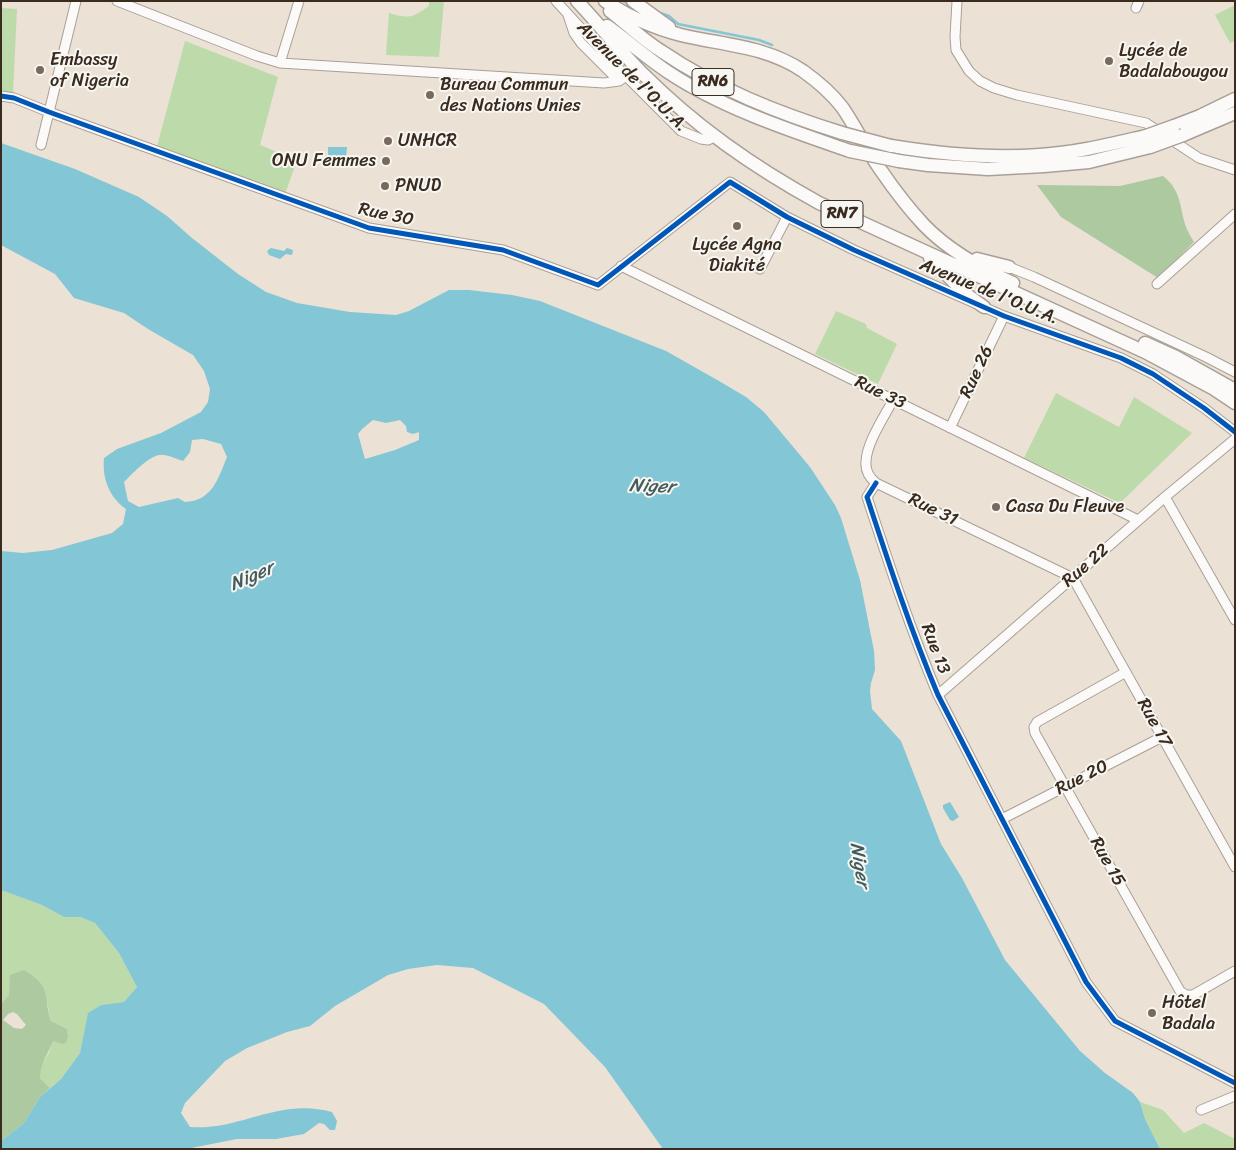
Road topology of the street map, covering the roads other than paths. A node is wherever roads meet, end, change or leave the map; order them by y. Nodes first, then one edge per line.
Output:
1 (76, 1) edge
2 (117, 1) edge
3 (298, 1) edge
4 (556, 1) edge
5 (600, 1) edge
6 (605, 1) edge
7 (633, 1) edge
8 (957, 1) edge
9 (580, 5) edge
10 (682, 35) junction
11 (280, 63) junction
12 (623, 79) junction
13 (1, 96) edge
14 (1235, 99) edge
15 (49, 112) junction
16 (1235, 113) edge
17 (714, 137) junction
18 (1148, 141) junction
19 (41, 145) dead end
20 (1235, 170) edge
21 (730, 182) joint
22 (1235, 214) edge
23 (787, 217) junction
24 (925, 252) junction
25 (962, 255) junction
26 (621, 266) junction
27 (1009, 267) joint
28 (760, 268) dead end
29 (1157, 284) dead end
30 (984, 307) junction
31 (1004, 316) junction
32 (1235, 372) edge
33 (1235, 390) edge
34 (893, 400) junction
35 (1235, 403) edge
36 (950, 428) junction
37 (1235, 432) edge
38 (1235, 439) edge
39 (876, 483) junction
40 (1164, 497) junction
41 (1138, 520) junction
42 (1073, 578) junction
43 (1235, 620) edge
44 (1126, 672) junction
45 (938, 695) junction
46 (1162, 737) junction
47 (1065, 788) junction
48 (1002, 819) junction
49 (1235, 867) edge
50 (1235, 971) edge
51 (1235, 1083) edge
52 (1235, 1096) edge
53 (1201, 1110) dead end

1 - 15 street
2 - 11 street
3 - 11 street
4 - 12 street, Avenue de l'O.U.A.
5 - 18 highway, RN6, bridge
6 - 10 highway
7 - 10 highway
8 - 20 street
9 - 17 highway, RN7
9 - 18 highway, RN6, bridge
10 - 25 highway
11 - 12 street
12 - 17 street, Avenue de l'O.U.A.
13 - 15 street, Rue 30
14 - 18 highway, bridge
15 - 19 street
15 - 26 street, Rue 30
16 - 18 highway, bridge
17 - 24 highway, RN7
21 - 23 street, Avenue de l'O.U.A.
21 - 26 street, Rue 30
22 - 29 street
23 - 28 street
23 - 30 street, Avenue de l'O.U.A.
24 - 30 highway
24 - 35 highway, RN7
25 - 27 highway
25 - 33 highway
26 - 34 street, Rue 33
27 - 32 street, Avenue de l'O.U.A.
30 - 31 street, Avenue de l'O.U.A.
31 - 36 street, Rue 26
31 - 37 street, Avenue de l'O.U.A.
34 - 36 street, Rue 33
34 - 39 street
36 - 41 street, Rue 33
38 - 40 street, Rue 22
39 - 42 street, Rue 31
39 - 45 street, Rue 13
40 - 41 street, Rue 22
40 - 43 street
41 - 42 street, Rue 22
42 - 44 street, Rue 17
42 - 45 street, Rue 22
44 - 46 street, Rue 17
44 - 47 street, Rue 15
45 - 48 street, Rue 13
46 - 47 street, Rue 20
46 - 49 street, Rue 17
47 - 48 street, Rue 20
47 - 50 street, Rue 15
48 - 51 street, Rue 13
52 - 53 street

